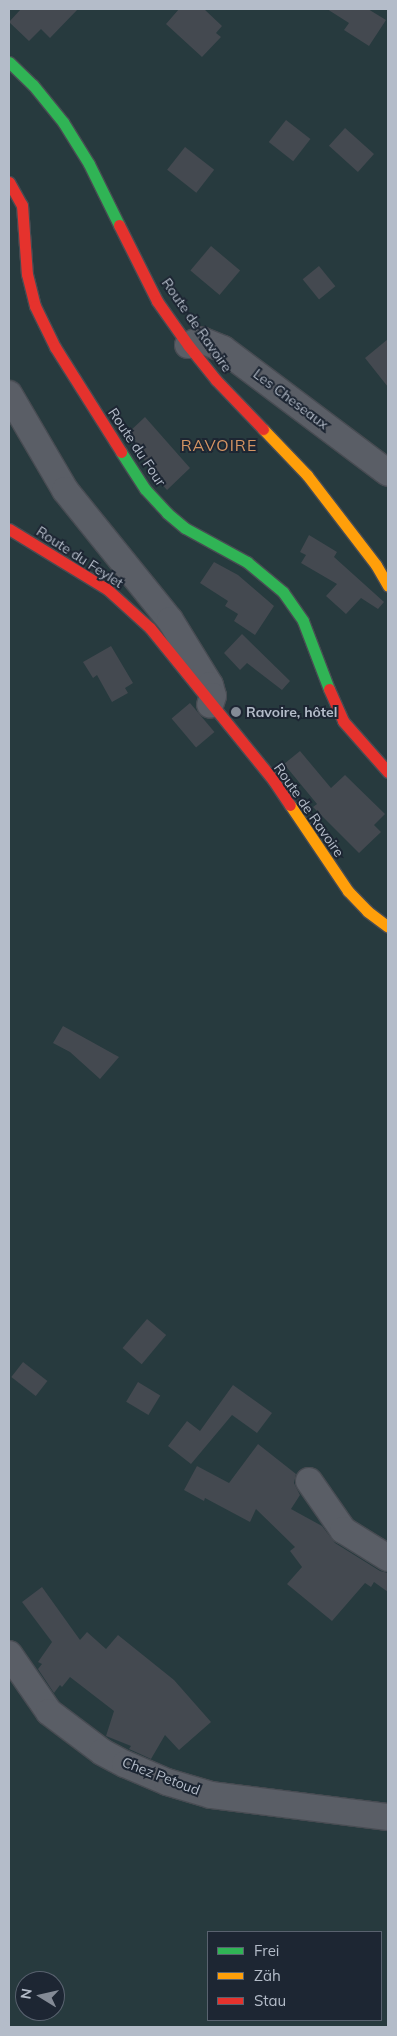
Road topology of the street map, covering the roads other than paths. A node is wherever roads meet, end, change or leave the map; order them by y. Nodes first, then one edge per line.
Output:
1 (9, 62) edge
2 (9, 182) edge
3 (188, 345) junction
4 (9, 394) edge
5 (388, 473) edge
6 (9, 529) edge
7 (388, 586) edge
8 (210, 705) junction
9 (388, 772) edge
10 (388, 927) edge
11 (309, 1481) dead end
12 (388, 1558) edge
13 (9, 1654) edge
14 (388, 1817) edge

1 - 3 street, Route de Ravoire
2 - 9 street, Route du Four
3 - 5 street, Les Cheseaux
3 - 7 street, Route de Ravoire
4 - 8 street
6 - 8 street, Route du Feylet
8 - 10 street, Route de Ravoire
11 - 12 street
13 - 14 street, Chez Petoud

